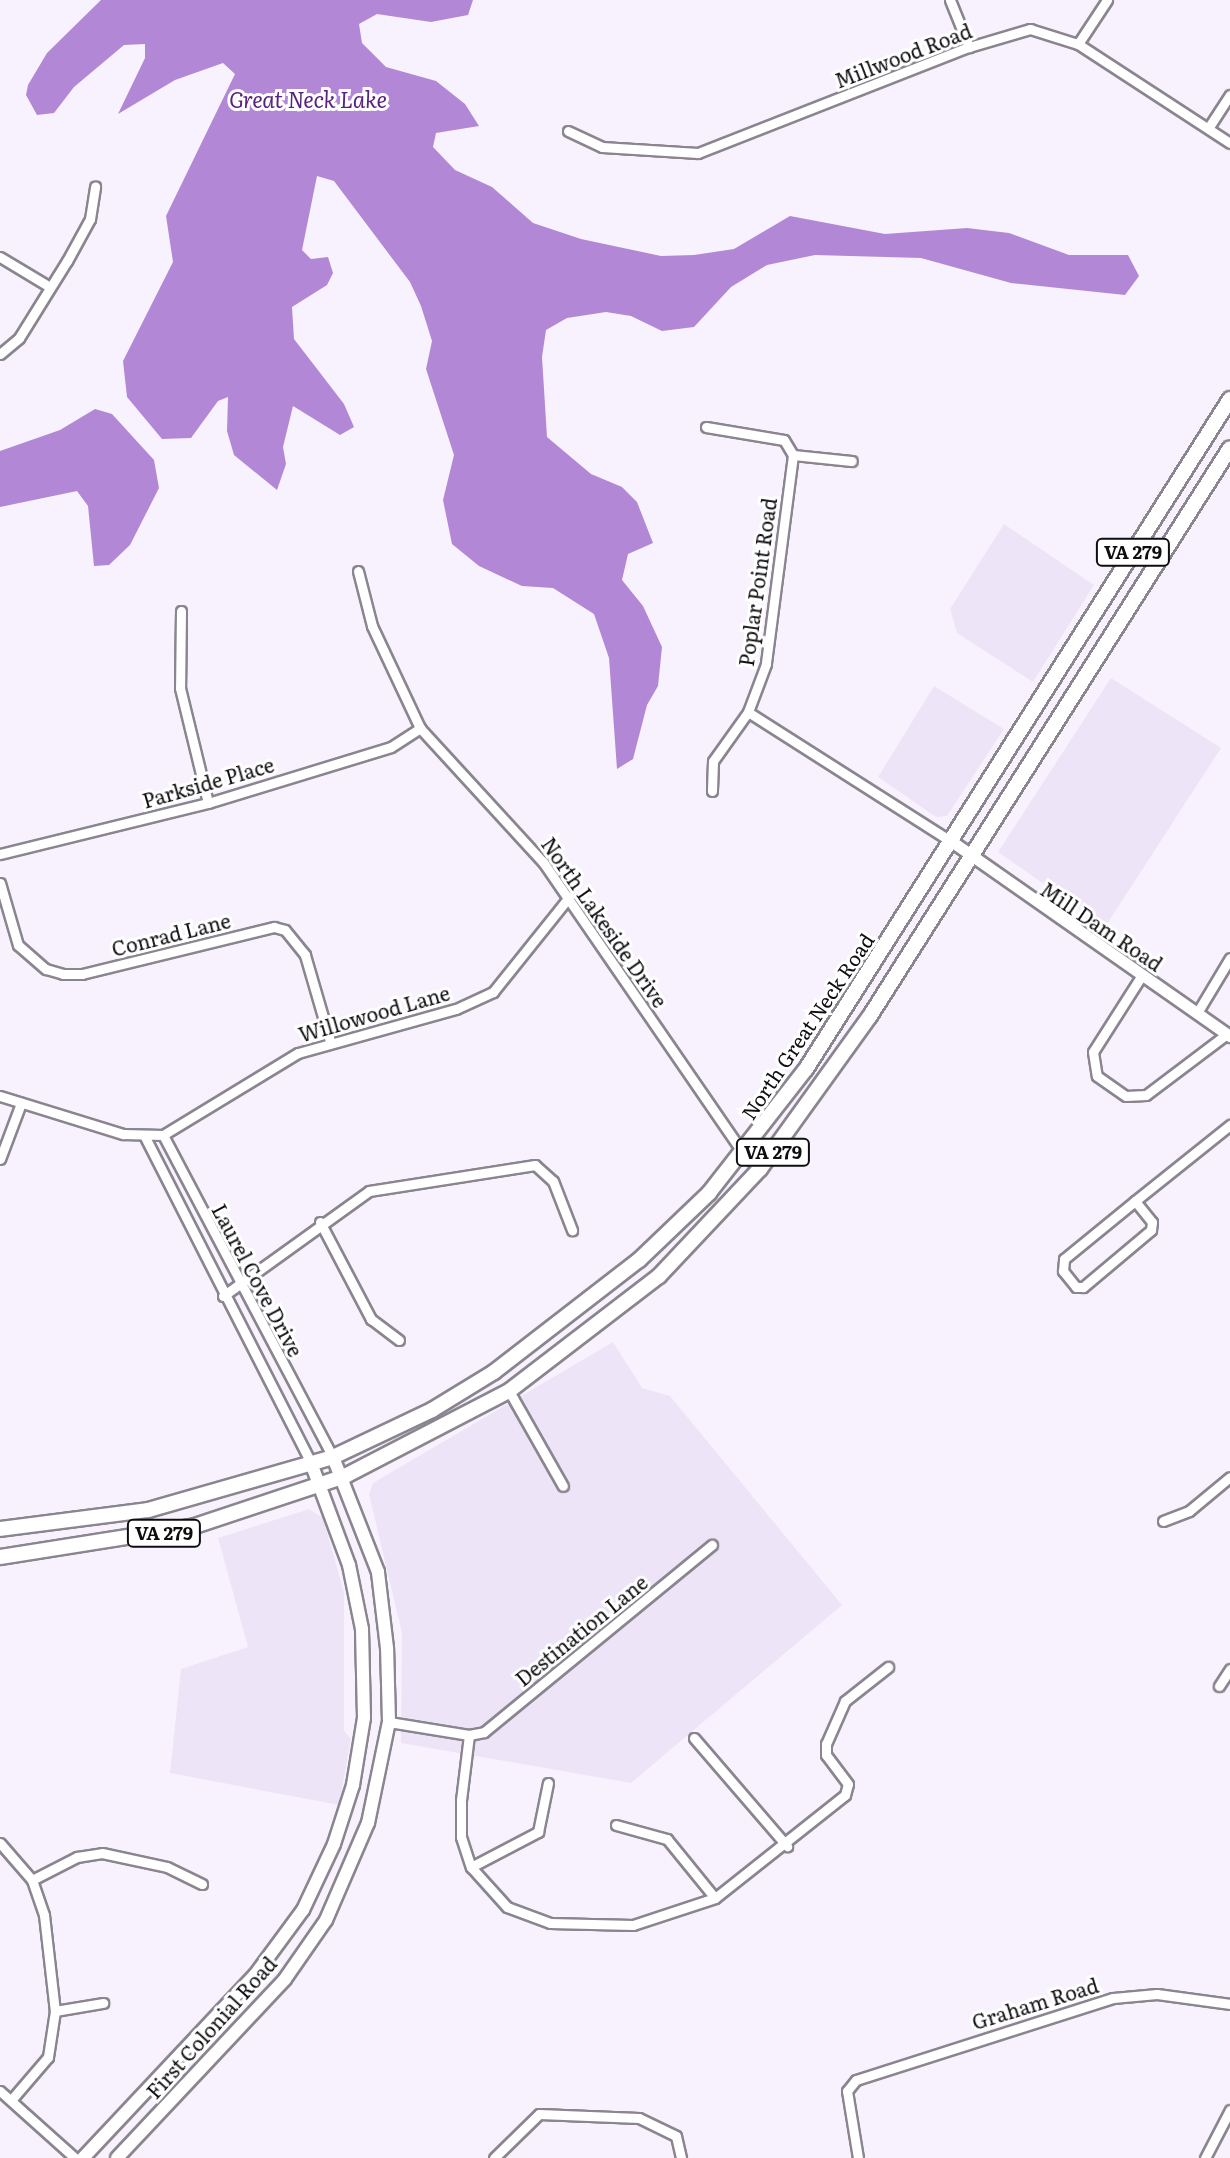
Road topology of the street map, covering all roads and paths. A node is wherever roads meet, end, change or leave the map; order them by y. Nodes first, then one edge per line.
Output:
1 (950, 0) edge
2 (1107, 0) edge
3 (1078, 44) junction
4 (969, 47) junction
5 (1230, 95) edge
6 (1209, 127) junction
7 (568, 131) dead end
8 (1230, 143) edge
9 (95, 186) dead end
10 (0, 257) edge
11 (50, 287) junction
12 (0, 354) edge
13 (1230, 399) edge
14 (706, 427) dead end
15 (1230, 448) edge
16 (793, 455) junction
17 (852, 461) dead end
18 (358, 571) dead end
19 (181, 611) dead end
20 (748, 712) junction
21 (420, 728) junction
22 (712, 791) dead end
23 (208, 803) junction
24 (954, 843) junction
25 (0, 854) edge
26 (973, 858) junction
27 (0, 883) edge
28 (569, 897) junction
29 (1230, 958) edge
30 (1142, 975) junction
31 (1197, 1013) junction
32 (1228, 1035) edge
33 (330, 1041) junction
34 (0, 1096) edge
35 (21, 1103) junction
36 (1230, 1125) edge
37 (163, 1135) junction
38 (145, 1137) junction
39 (743, 1153) junction
40 (0, 1159) edge
41 (760, 1169) junction
42 (1135, 1201) junction
43 (320, 1222) junction
44 (572, 1230) dead end
45 (241, 1287) junction
46 (223, 1296) junction
47 (399, 1340) dead end
48 (509, 1391) junction
49 (333, 1457) junction
50 (311, 1463) junction
51 (345, 1476) junction
52 (1230, 1477) edge
53 (323, 1485) junction
54 (563, 1486) dead end
55 (1163, 1521) dead end
56 (0, 1529) edge
57 (712, 1545) dead end
58 (0, 1557) edge
59 (888, 1667) dead end
60 (1230, 1669) edge
61 (1219, 1686) dead end
62 (389, 1722) junction
63 (469, 1735) junction
64 (694, 1738) dead end
65 (548, 1783) dead end
66 (461, 1800) junction
67 (472, 1801) dead end
68 (616, 1825) dead end
69 (0, 1843) edge
70 (787, 1846) junction
71 (471, 1867) junction
72 (32, 1880) junction
73 (202, 1884) dead end
74 (715, 1898) junction
75 (103, 2003) dead end
76 (1230, 2004) edge
77 (55, 2011) junction
78 (0, 2091) edge
79 (12, 2099) junction
80 (1230, 2110) edge
81 (75, 2158) edge
82 (83, 2158) edge
83 (117, 2158) edge
84 (494, 2158) edge
85 (681, 2158) edge
86 (858, 2158) edge
87 (1205, 2158) edge

1 - 4 street
2 - 3 street
3 - 4 street, Millwood Road
3 - 6 street, Millwood Road
4 - 7 street, Millwood Road
5 - 6 street
6 - 8 street, Millwood Road
9 - 11 street
10 - 11 street
11 - 12 street
13 - 24 main road, North Great Neck Road / VA 279
14 - 16 street
15 - 26 main road, VA 279
16 - 17 street
16 - 20 street, Poplar Point Road
18 - 21 street, North Lakeside Drive
19 - 23 street
20 - 22 street, Poplar Point Road
20 - 24 street
21 - 23 street, Parkside Place
21 - 28 street, North Lakeside Drive
23 - 25 street, Parkside Place
24 - 26 street, Mill Dam Road
24 - 39 main road, North Great Neck Road / VA 279
26 - 30 street, Mill Dam Road
26 - 41 main road, VA 279
27 - 33 street, Conrad Lane
28 - 33 street, Willowood Lane
28 - 39 street, North Lakeside Drive
29 - 31 street
30 - 31 street, Mill Dam Road
30 - 32 street
31 - 32 street, Mill Dam Road
33 - 37 street, Willowood Lane
34 - 35 street
35 - 38 street
35 - 40 street
36 - 42 street
37 - 38 street
37 - 45 street, Laurel Cove Drive
38 - 46 street, Laurel Cove Drive
39 - 41 street, North Lakeside Drive
39 - 49 main road, North Great Neck Road / VA 279
41 - 48 main road, VA 279
42 - 42 street
43 - 44 street
43 - 45 street
43 - 47 street
45 - 46 street
45 - 49 street, Laurel Cove Drive
46 - 50 street, Laurel Cove Drive
48 - 51 main road, VA 279
48 - 54 street
49 - 50 main road, North Great Neck Road / VA 279
49 - 51 main road, First Colonial Road
50 - 53 main road, First Colonial Road
50 - 56 main road, North Great Neck Road / VA 279
51 - 53 main road, VA 279
51 - 62 main road, First Colonial Road
52 - 55 street
53 - 58 main road, VA 279
53 - 82 main road, First Colonial Road
57 - 63 street, Destination Lane
59 - 70 street
60 - 61 street
62 - 63 street
62 - 83 main road, First Colonial Road
63 - 66 street
64 - 70 street
65 - 71 street
66 - 67 street
66 - 71 street
68 - 74 street
69 - 72 street
70 - 74 street
71 - 74 street
72 - 73 street
72 - 77 street
75 - 77 street
76 - 86 street, Graham Road
77 - 79 street
78 - 79 street
79 - 81 street
80 - 87 street
84 - 85 street

